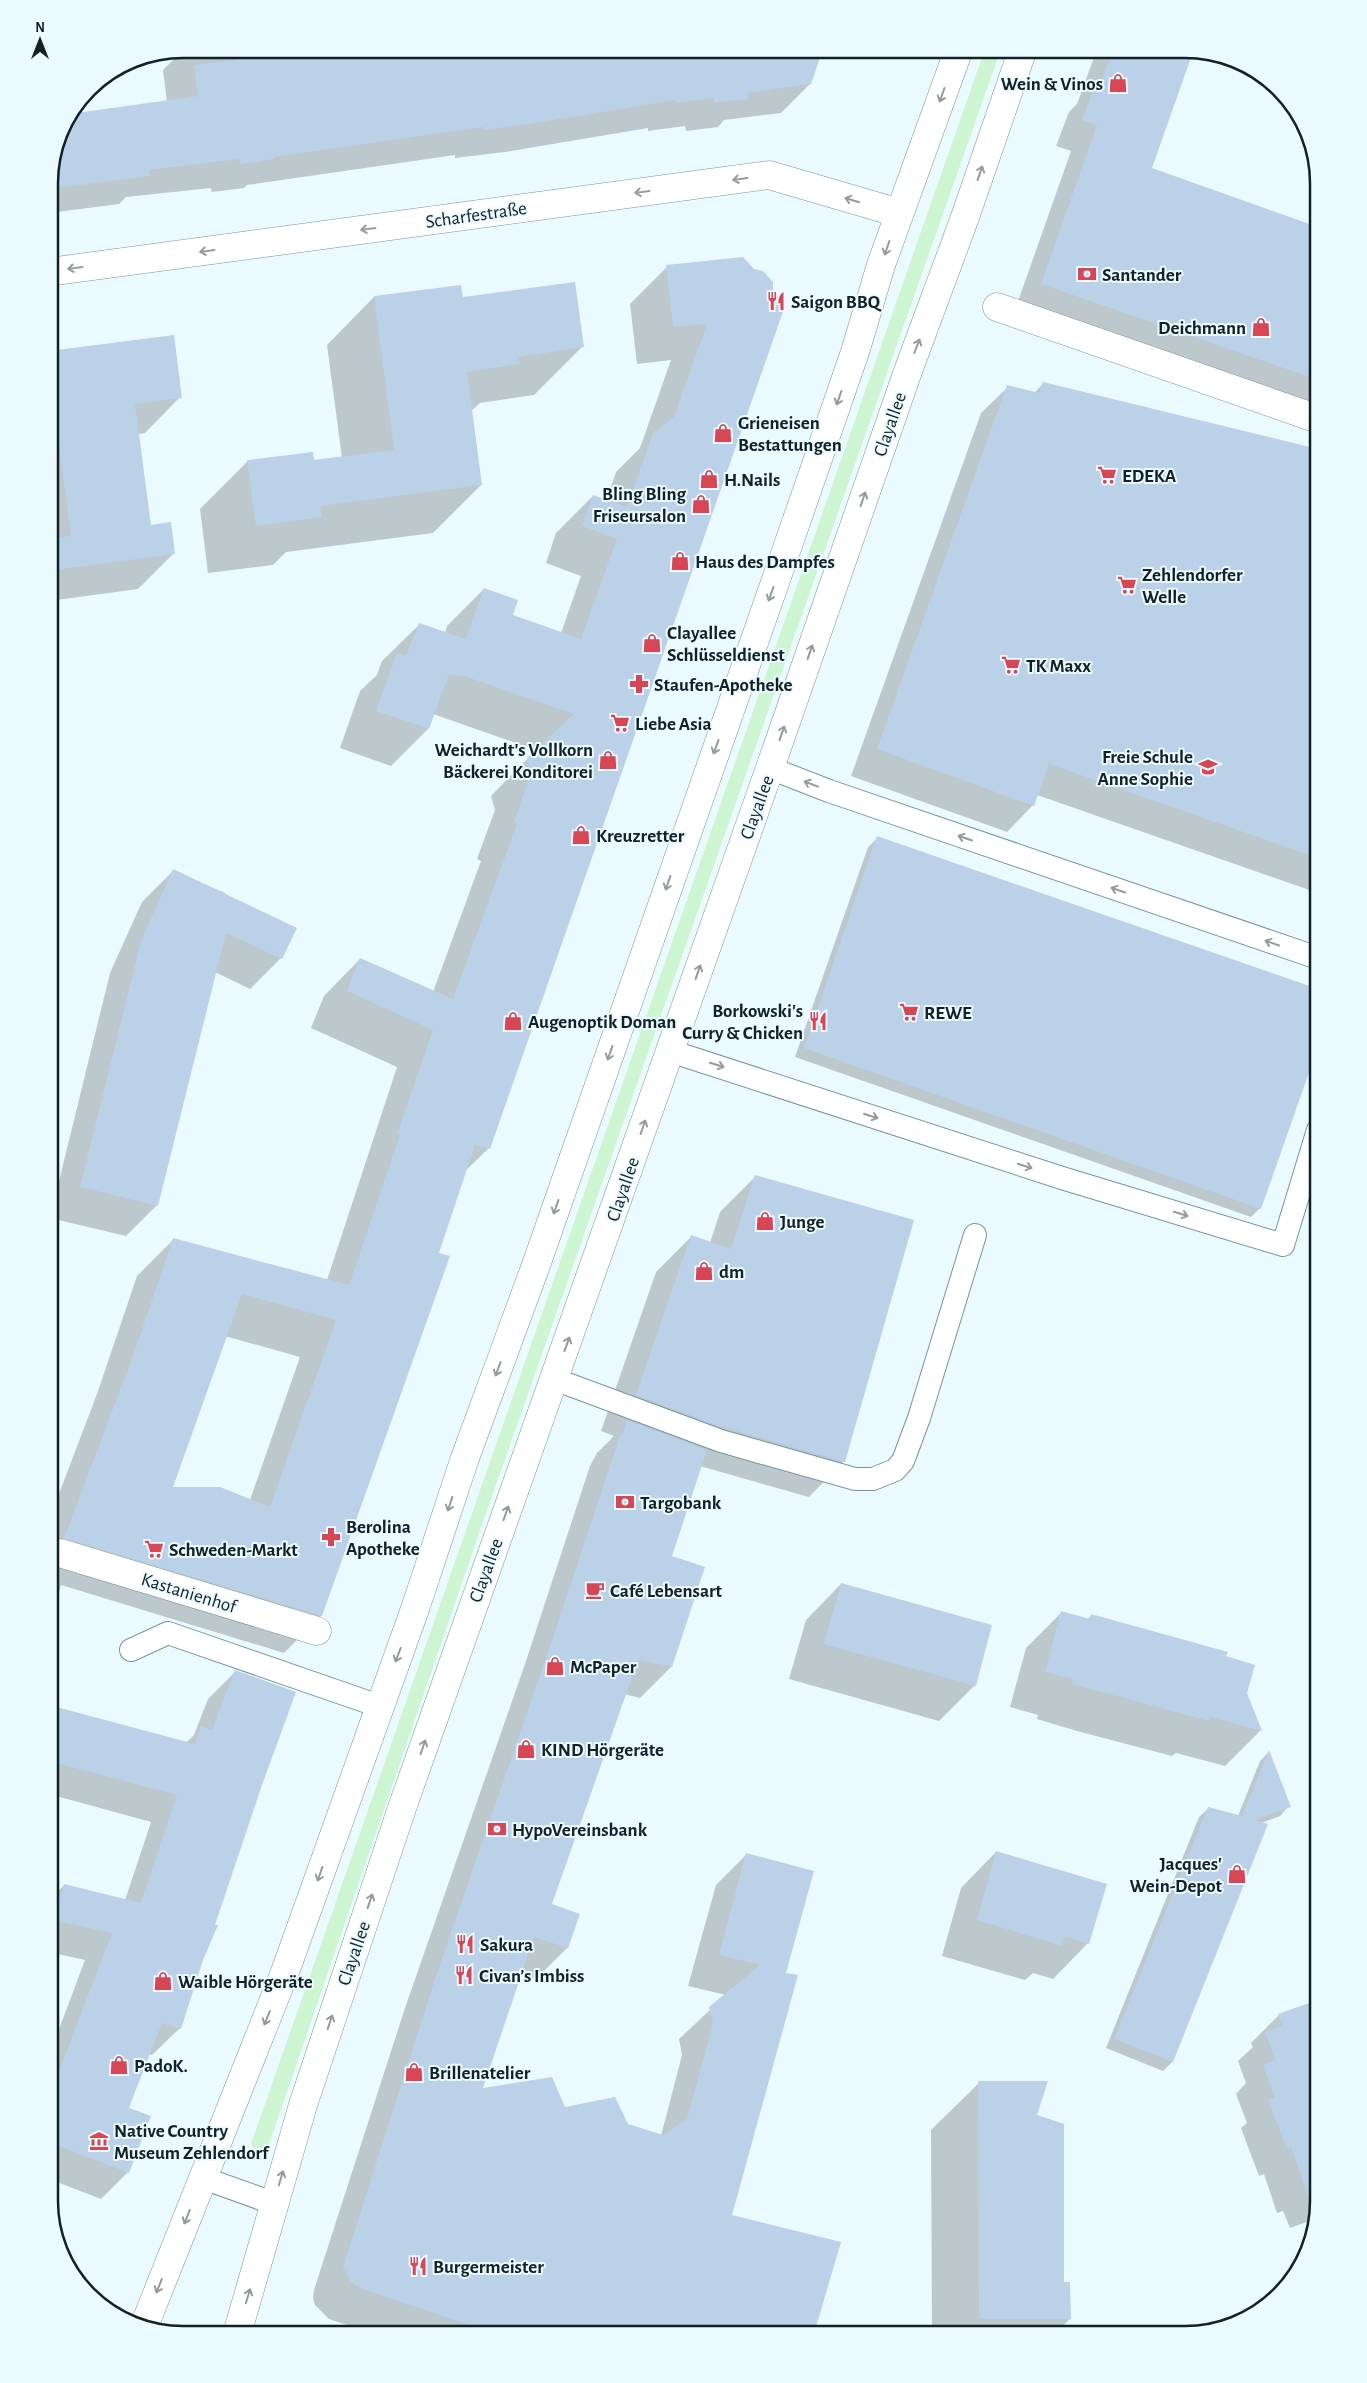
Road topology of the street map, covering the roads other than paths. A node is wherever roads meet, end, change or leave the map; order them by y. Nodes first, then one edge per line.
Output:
1 (956, 58) edge
2 (1020, 58) edge
3 (900, 212) junction
4 (58, 271) edge
5 (997, 307) dead end
6 (1310, 416) edge
7 (770, 768) junction
8 (1310, 955) edge
9 (670, 1051) junction
10 (1310, 1156) edge
11 (975, 1235) dead end
12 (554, 1379) junction
13 (60, 1554) dead end
14 (318, 1631) dead end
15 (131, 1650) dead end
16 (379, 1706) junction
17 (203, 2178) junction
18 (274, 2203) junction
19 (147, 2320) edge
20 (239, 2325) edge

1 -> 3 main road
7 -> 2 main road, Clayallee
3 -> 4 main road, Scharfestraße
3 -> 16 main road
5 - 6 main road
8 -> 7 lane
9 -> 7 main road, Clayallee
9 -> 10 lane
12 -> 9 main road, Clayallee
11 - 12 lane
18 -> 12 main road, Clayallee
13 - 14 main road, Kastanienhof
15 - 16 lane
16 -> 17 main road
17 - 18 lane
17 -> 19 main road
20 -> 18 main road, Clayallee

